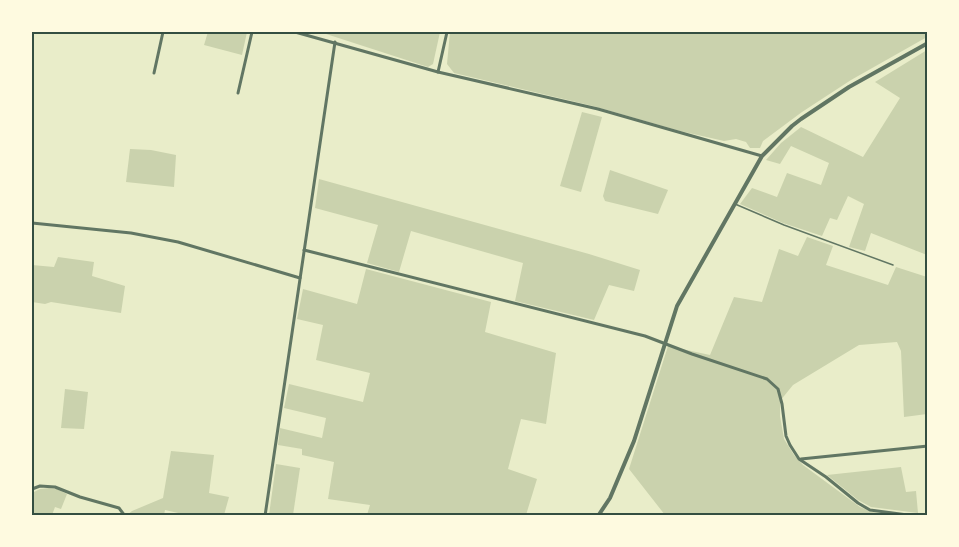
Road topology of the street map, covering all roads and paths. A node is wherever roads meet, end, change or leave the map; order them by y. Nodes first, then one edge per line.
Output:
1 (163, 32) edge
2 (252, 32) edge
3 (295, 32) edge
4 (447, 32) edge
5 (335, 42) junction
6 (927, 43) edge
7 (438, 72) junction
8 (154, 73) dead end
9 (238, 93) dead end
10 (762, 156) junction
11 (734, 204) junction
12 (32, 223) edge
13 (304, 250) junction
14 (893, 265) dead end
15 (300, 278) junction
16 (666, 344) junction
17 (927, 446) edge
18 (799, 459) junction
19 (32, 489) edge
20 (124, 516) edge
21 (266, 516) edge
22 (598, 516) edge
23 (915, 516) edge

1 - 8 street
2 - 9 street
3 - 5 street
4 - 7 street
5 - 7 street
5 - 13 street
6 - 10 street
7 - 10 street
10 - 11 street
11 - 14 lane
11 - 16 street
12 - 15 street
13 - 15 street
13 - 16 street
15 - 21 street
16 - 18 street
16 - 22 street
17 - 18 street
18 - 23 street
19 - 20 street

